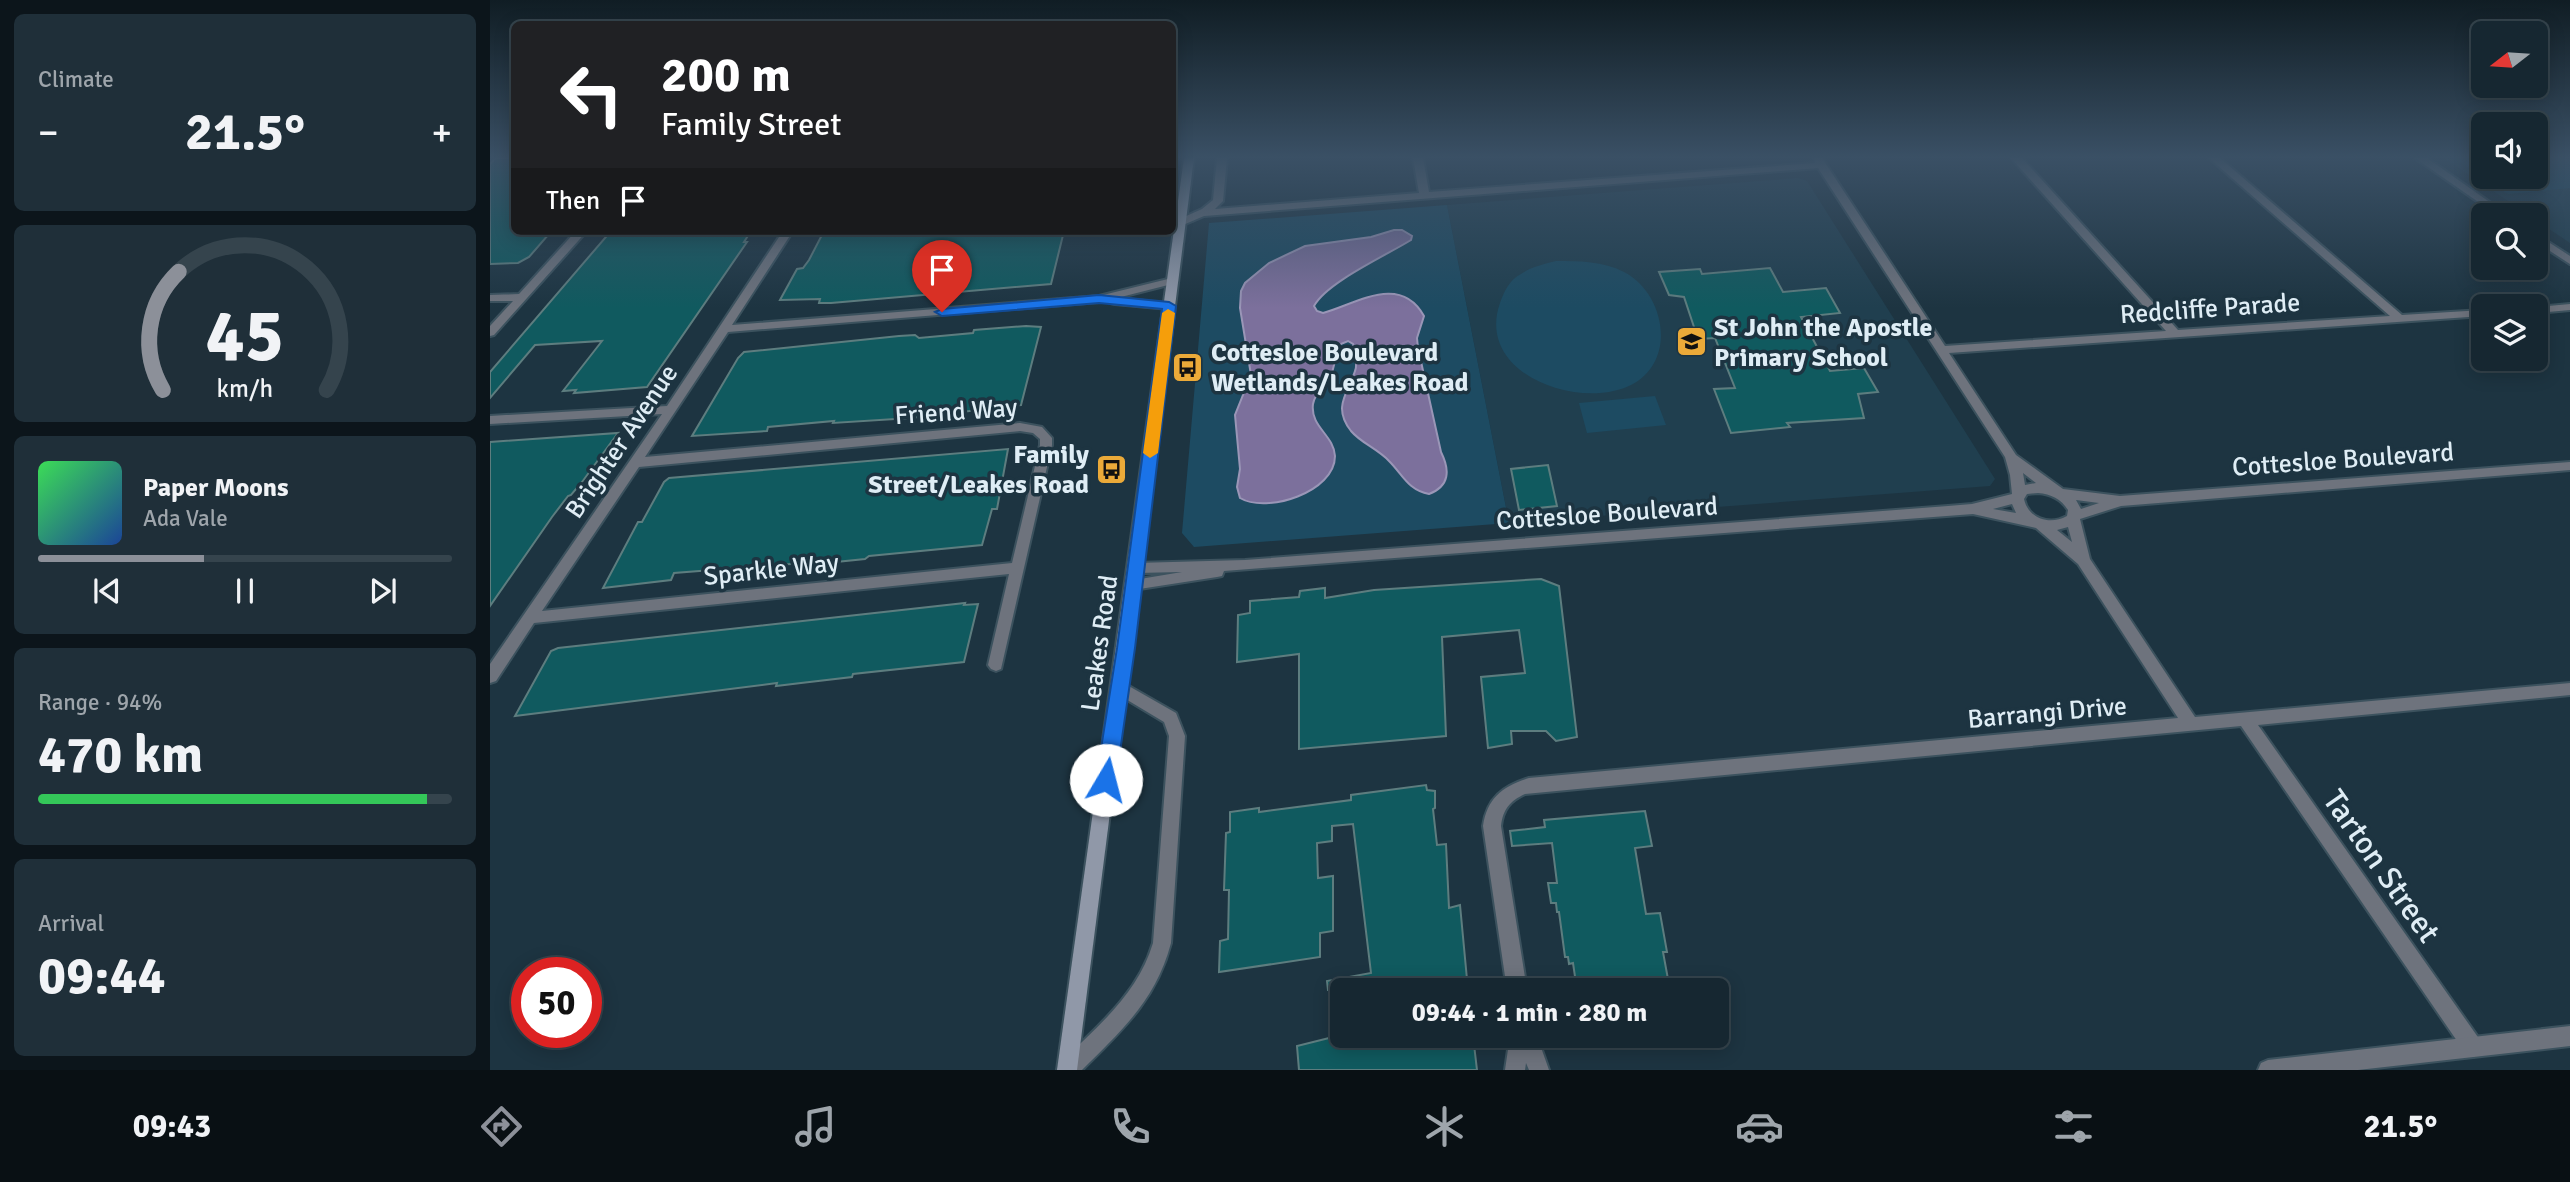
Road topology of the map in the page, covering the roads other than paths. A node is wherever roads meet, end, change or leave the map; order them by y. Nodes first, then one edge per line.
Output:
1 (1181, 208) edge
2 (1210, 208) edge
3 (1250, 208) edge
4 (1849, 208) edge
5 (2061, 208) edge
6 (2272, 208) edge
7 (1201, 213) junction
8 (1179, 223) junction
9 (578, 235) edge
10 (786, 235) edge
11 (2548, 245) edge
12 (2570, 261) edge
13 (1172, 281) junction
14 (523, 296) junction
15 (490, 298) edge
16 (1099, 299) junction
17 (1169, 306) junction
18 (2570, 307) edge
19 (2548, 309) edge
20 (2471, 314) edge
21 (2399, 318) junction
22 (722, 329) junction
23 (490, 333) edge
24 (2175, 334) junction
25 (1940, 350) junction
26 (670, 410) junction
27 (490, 421) edge
28 (2011, 457) junction
29 (633, 463) junction
30 (2570, 466) edge
31 (2059, 493) junction
32 (2018, 496) junction
33 (2120, 501) junction
34 (1972, 509) junction
35 (2074, 517) junction
36 (2038, 523) junction
37 (2083, 560) junction
38 (1018, 568) junction
39 (1134, 577) junction
40 (530, 618) junction
41 (996, 665) dead end
42 (490, 677) edge
43 (1120, 687) junction
44 (2570, 689) edge
45 (2244, 718) junction
46 (2190, 723) junction
47 (1515, 978) edge
48 (2570, 1036) edge
49 (2473, 1047) junction
50 (1518, 1048) edge
51 (1531, 1048) edge
52 (2301, 1068) edge
53 (1067, 1070) edge
54 (1515, 1070) edge
55 (1539, 1070) edge
56 (2268, 1070) edge

1 - 8 main road, Leakes Road
2 - 7 street
3 - 7 street
4 - 25 street
5 - 24 street
6 - 21 street
7 - 8 street
8 - 13 main road, Leakes Road
9 - 14 street
10 - 22 street, Brighter Avenue
11 - 12 street
13 - 16 street
13 - 17 main road, Leakes Road
14 - 15 street
14 - 23 street
16 - 17 street
16 - 22 street
17 - 39 main road, Leakes Road
18 - 19 street
20 - 21 street, Redcliffe Parade
21 - 24 street, Redcliffe Parade
22 - 26 street, Brighter Avenue
24 - 25 street, Redcliffe Parade
25 - 28 street
26 - 27 street
26 - 29 street, Brighter Avenue
28 - 31 street
28 - 32 street
29 - 38 street, Friend Way
29 - 40 street, Brighter Avenue
30 - 33 street, Cottesloe Boulevard
31 - 32 street
31 - 33 street, Cottesloe Boulevard
31 - 35 street
32 - 34 street, Cottesloe Boulevard
32 - 36 street
33 - 35 street, Cottesloe Boulevard
34 - 36 street, Cottesloe Boulevard
34 - 39 street, Cottesloe Boulevard
35 - 36 street
35 - 37 street
36 - 37 street
37 - 46 street
38 - 40 street, Sparkle Way
38 - 41 street, Friend Way
39 - 43 main road, Leakes Road
40 - 42 street, Brighter Avenue
43 - 53 main road, Leakes Road
43 - 53 street
44 - 45 street, Barrangi Drive
45 - 46 street, Barrangi Drive
45 - 49 street, Tarton Street
46 - 47 street, Barrangi Drive
48 - 49 street
49 - 52 street
50 - 54 street
51 - 55 street
52 - 56 street

